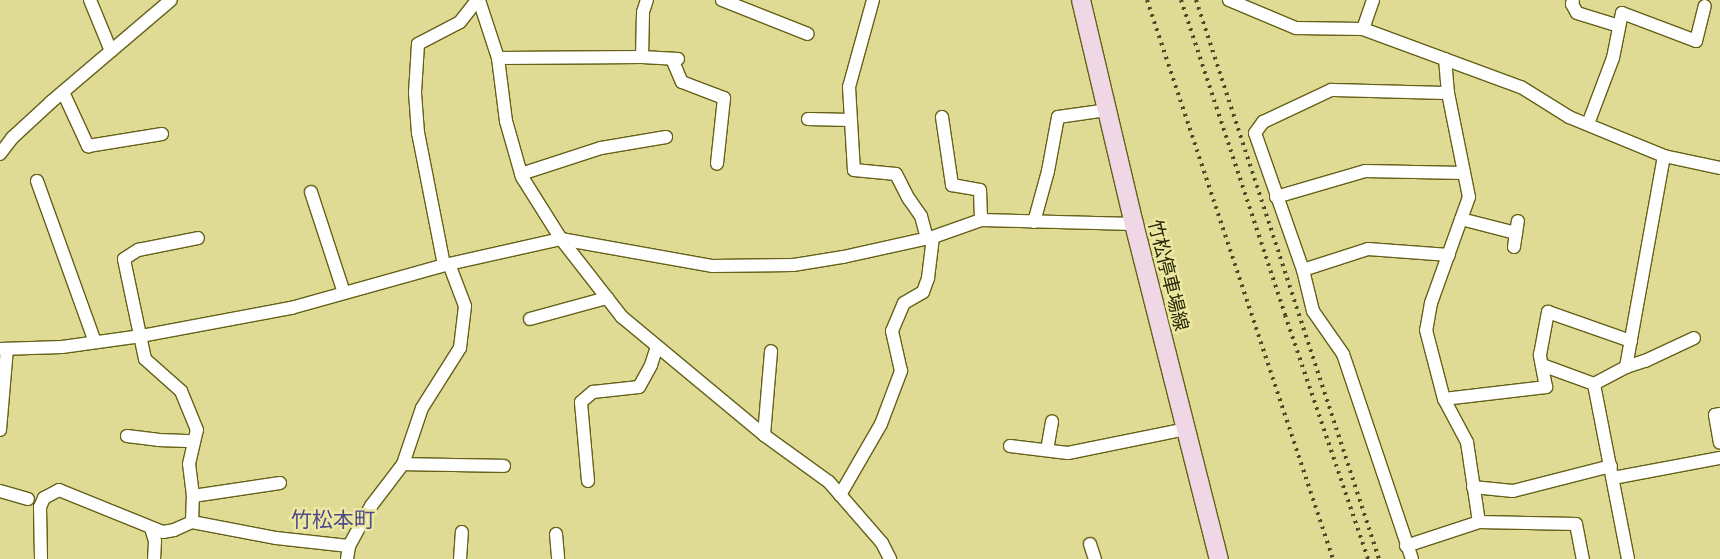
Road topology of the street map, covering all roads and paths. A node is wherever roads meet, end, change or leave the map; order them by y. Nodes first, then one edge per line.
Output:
1 (90, 0) edge
2 (170, 0) edge
3 (478, 0) edge
4 (647, 0) edge
5 (722, 0) edge
6 (873, 0) edge
7 (1081, 0) edge
8 (1229, 0) edge
9 (1373, 0) edge
10 (1574, 0) edge
11 (1704, 6) dead end
12 (1619, 26) junction
13 (1363, 30) junction
14 (808, 34) dead end
15 (111, 51) junction
16 (642, 57) junction
17 (498, 58) junction
18 (1445, 59) junction
19 (63, 92) junction
20 (1448, 92) junction
21 (1107, 110) junction
22 (942, 117) dead end
23 (808, 118) dead end
24 (850, 120) junction
25 (1588, 124) junction
26 (162, 134) dead end
27 (666, 137) dead end
28 (0, 154) edge
29 (1664, 156) junction
30 (717, 164) dead end
31 (1720, 168) edge
32 (1464, 173) junction
33 (522, 174) junction
34 (37, 181) dead end
35 (311, 192) dead end
36 (1276, 197) junction
37 (981, 220) junction
38 (1461, 220) junction
39 (1034, 222) junction
40 (1134, 224) junction
41 (198, 238) dead end
42 (930, 238) junction
43 (561, 239) junction
44 (1514, 247) dead end
45 (1449, 255) junction
46 (447, 265) junction
47 (1302, 270) junction
48 (344, 293) junction
49 (607, 298) junction
50 (530, 319) dead end
51 (141, 336) junction
52 (1694, 338) dead end
53 (1631, 341) junction
54 (95, 342) junction
55 (657, 347) junction
56 (3, 349) edge
57 (771, 350) dead end
58 (1542, 365) junction
59 (1626, 367) junction
60 (1594, 384) junction
61 (1444, 399) junction
62 (1720, 414) edge
63 (1052, 421) dead end
64 (1186, 429) junction
65 (0, 430) edge
66 (764, 435) junction
67 (127, 436) dead end
68 (194, 441) junction
69 (1720, 443) edge
70 (1010, 446) dead end
71 (1047, 450) junction
72 (1720, 458) edge
73 (403, 464) junction
74 (504, 466) dead end
75 (1612, 472) junction
76 (588, 481) dead end
77 (280, 482) dead end
78 (1473, 487) junction
79 (0, 491) edge
80 (840, 495) junction
81 (193, 496) junction
82 (28, 499) dead end
83 (192, 522) junction
84 (1479, 522) junction
85 (151, 528) junction
86 (462, 532) dead end
87 (556, 534) dead end
88 (1090, 544) dead end
89 (350, 546) junction
90 (1406, 546) junction
91 (41, 559) edge
92 (154, 559) edge
93 (347, 559) edge
94 (460, 559) edge
95 (558, 559) edge
96 (890, 559) edge
97 (1094, 559) edge
98 (1219, 559) edge
99 (1412, 559) edge
100 (1584, 559) edge
101 (1628, 559) edge

1 - 15 street
2 - 15 street
3 - 17 street
3 - 46 street
4 - 16 street
5 - 14 street
6 - 24 street
7 - 21 main road, 竹松停車場線
8 - 13 street
9 - 13 street
10 - 12 street
11 - 12 street
12 - 25 street
13 - 18 street
15 - 19 street
16 - 17 street
16 - 30 street
17 - 33 street
18 - 20 street
18 - 25 street
19 - 26 street
19 - 28 street
20 - 32 street
20 - 36 street
21 - 39 street
21 - 40 main road, 竹松停車場線
22 - 37 street
23 - 24 street
24 - 42 street
25 - 29 street
27 - 33 street
29 - 31 street
29 - 53 street
32 - 36 street
32 - 38 street
33 - 43 street
34 - 54 street
35 - 48 street
36 - 47 street
37 - 39 street
37 - 42 street
38 - 44 street
38 - 45 street
39 - 40 street
40 - 64 main road, 竹松停車場線
41 - 51 street
42 - 43 street
42 - 80 street
43 - 46 street
43 - 49 street
45 - 47 street
45 - 61 street
46 - 48 street
46 - 73 street
47 - 90 street
48 - 51 street
49 - 50 street
49 - 55 street
51 - 54 street
51 - 68 street
52 - 59 street
53 - 58 street
53 - 59 street
54 - 56 street
55 - 66 street
55 - 76 street
56 - 65 street
57 - 66 street
58 - 60 street
58 - 61 street
59 - 60 street
60 - 75 street
61 - 78 street
62 - 69 street
63 - 71 street
64 - 71 street
64 - 98 main road, 竹松停車場線
66 - 80 street
67 - 68 street
68 - 81 street
70 - 71 street
72 - 75 street
73 - 74 street
73 - 89 street
75 - 78 street
75 - 101 street
77 - 81 street
78 - 84 street
79 - 82 street
80 - 96 street
81 - 83 street
83 - 85 street
83 - 89 street
84 - 90 street
84 - 100 street
85 - 91 street
85 - 92 street
86 - 94 street
87 - 95 street
88 - 97 street
89 - 93 street
90 - 99 street

